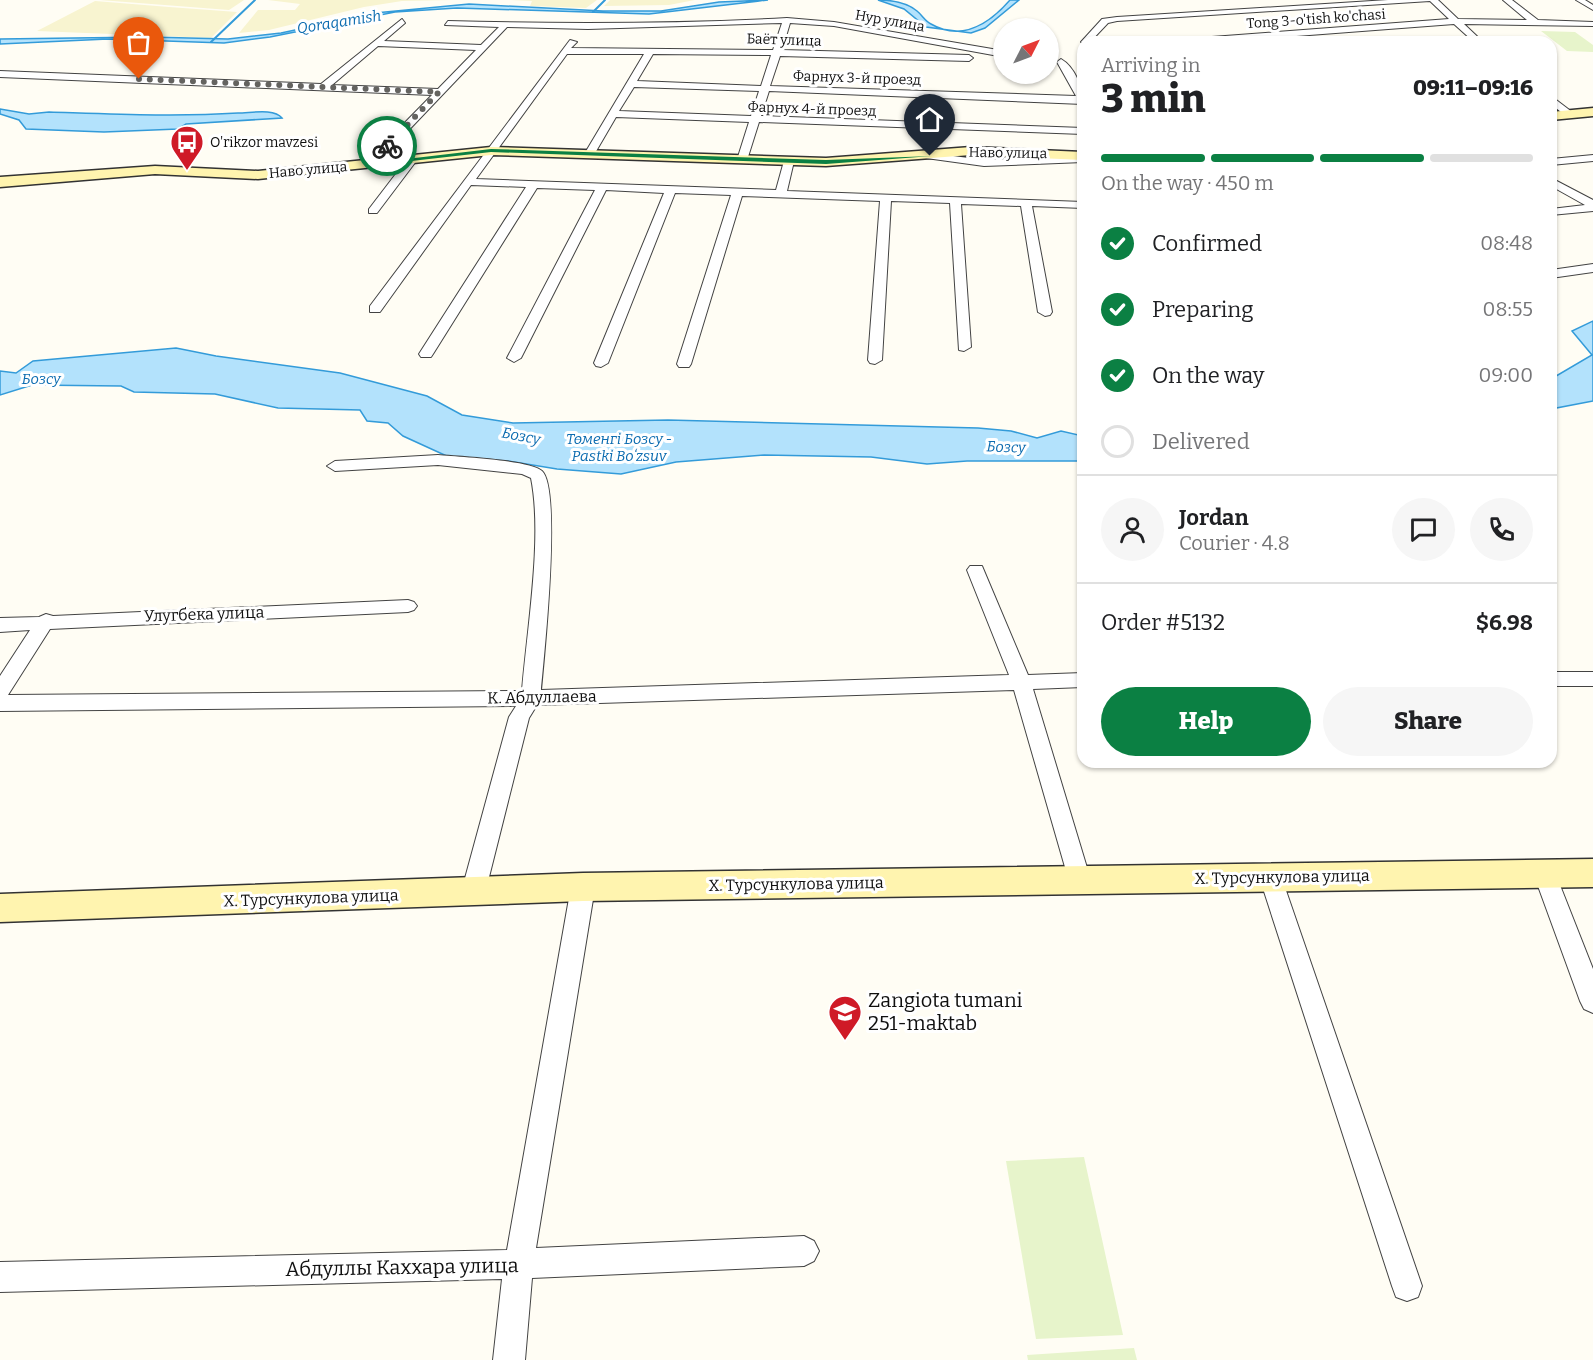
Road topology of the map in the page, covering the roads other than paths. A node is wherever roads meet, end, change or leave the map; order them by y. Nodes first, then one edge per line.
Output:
1 (1242, 0) edge
2 (1426, 0) edge
3 (1433, 0) edge
4 (1507, 0) edge
5 (1580, 0) edge
6 (1360, 2) edge
7 (1593, 8) edge
8 (1260, 9) junction
9 (1277, 19) dead end
10 (787, 20) junction
11 (402, 21) dead end
12 (1458, 21) junction
13 (448, 23) dead end
14 (1536, 23) junction
15 (1286, 24) dead end
16 (1593, 24) edge
17 (506, 25) junction
18 (588, 27) junction
19 (1303, 34) junction
20 (1089, 36) edge
21 (1274, 36) edge
22 (1306, 36) edge
23 (1473, 36) edge
24 (376, 43) junction
25 (483, 48) junction
26 (1077, 48) edge
27 (564, 51) junction
28 (650, 51) junction
29 (993, 52) edge
30 (777, 53) junction
31 (993, 59) edge
32 (1061, 62) joint
33 (1070, 74) junction
34 (1077, 74) edge
35 (0, 75) edge
36 (631, 84) junction
37 (325, 86) junction
38 (765, 88) junction
39 (1077, 89) edge
40 (439, 92) junction
41 (1077, 100) edge
42 (1557, 104) edge
43 (1593, 112) edge
44 (612, 114) junction
45 (1569, 114) junction
46 (1557, 115) edge
47 (754, 121) junction
48 (1077, 131) edge
49 (491, 151) junction
50 (590, 153) junction
51 (1077, 156) edge
52 (1593, 158) edge
53 (412, 160) junction
54 (742, 160) junction
55 (789, 161) junction
56 (1557, 161) edge
57 (378, 164) junction
58 (0, 182) edge
59 (467, 182) junction
60 (534, 184) junction
61 (1557, 185) edge
62 (603, 186) junction
63 (671, 189) junction
64 (738, 192) junction
65 (781, 193) junction
66 (886, 197) junction
67 (955, 200) junction
68 (1026, 202) junction
69 (1077, 205) edge
70 (1593, 207) edge
71 (373, 211) dead end
72 (1557, 211) edge
73 (1593, 268) edge
74 (1557, 273) edge
75 (375, 309) dead end
76 (1045, 312) dead end
77 (964, 346) dead end
78 (426, 354) dead end
79 (514, 358) dead end
80 (875, 360) dead end
81 (602, 363) dead end
82 (684, 364) dead end
83 (335, 466) dead end
84 (976, 570) dead end
85 (408, 606) dead end
86 (45, 621) junction
87 (0, 625) edge
88 (1557, 679) edge
89 (1593, 679) edge
90 (1021, 680) junction
91 (1077, 680) edge
92 (0, 692) edge
93 (531, 698) junction
94 (0, 703) edge
95 (1593, 873) edge
96 (1545, 875) junction
97 (1270, 876) junction
98 (1080, 880) junction
99 (583, 887) junction
100 (472, 893) junction
101 (0, 908) edge
102 (1593, 1001) edge
103 (804, 1251) dead end
104 (519, 1264) junction
105 (0, 1277) edge
106 (1407, 1286) dead end
107 (509, 1360) edge

1 - 8 street
2 - 6 street
3 - 12 street
4 - 14 street
5 - 7 street
6 - 8 street
8 - 9 street
8 - 20 street
10 - 18 street, Нур улица
10 - 29 street, Нур улица
10 - 30 street
11 - 24 street
12 - 14 street, Tong 3-o'tish ko'chasi
12 - 19 street, Tong 3-o'tish ko'chasi
12 - 23 street
13 - 17 street, Нур улица
14 - 16 street, Tong 3-o'tish ko'chasi
15 - 19 street
17 - 18 street, Нур улица
17 - 25 street
18 - 27 street
19 - 21 street, Tong 3-o'tish ko'chasi
19 - 22 street
24 - 25 street
24 - 37 street
25 - 40 street
26 - 32 street
27 - 28 street, Баёт улица
27 - 49 street
28 - 30 street, Баёт улица
28 - 36 street
30 - 31 street, Баёт улица
30 - 38 street
32 - 33 street
33 - 34 street
33 - 39 street
35 - 37 street
36 - 38 street, Фарнух 3-й проезд
36 - 44 street
37 - 40 street
38 - 41 street, Фарнух 3-й проезд
38 - 47 street
40 - 57 street
42 - 45 street
43 - 45 street
44 - 47 street, Фарнух 4-й проезд
44 - 50 street
45 - 46 street
47 - 48 street, Фарнух 4-й проезд
47 - 54 street
49 - 50 street, Наво улица
49 - 53 street, Наво улица
49 - 59 street
50 - 54 street, Наво улица
51 - 55 street, Наво улица
52 - 56 street
53 - 57 street, Наво улица
53 - 71 street
54 - 55 street, Наво улица
55 - 65 street
57 - 58 street, Наво улица
59 - 60 street
59 - 75 street
60 - 62 street
60 - 78 street
61 - 70 street
62 - 63 street
62 - 79 street
63 - 64 street
63 - 81 street
64 - 65 street
64 - 82 street
65 - 66 street
66 - 67 street
66 - 80 street
67 - 68 street
67 - 77 street
68 - 69 street
68 - 76 street
70 - 72 street
73 - 74 street
83 - 93 street
84 - 90 street
85 - 86 street, Улугбека улица
86 - 87 street, Улугбека улица
86 - 92 street
88 - 89 street
90 - 91 street, К. Абдуллаева
90 - 93 street, К. Абдуллаева
90 - 98 street
93 - 94 street, К. Абдуллаева
93 - 100 street
95 - 96 street, Х. Турсункулова улица
96 - 97 street, Х. Турсункулова улица
96 - 102 street
97 - 98 street, Х. Турсункулова улица
97 - 106 street
98 - 99 street, Х. Турсункулова улица
99 - 100 street, Х. Турсункулова улица
99 - 104 street
100 - 101 street, Х. Турсункулова улица
103 - 104 street, Абдуллы Каххара улица
104 - 105 street, Абдуллы Каххара улица
104 - 107 street

